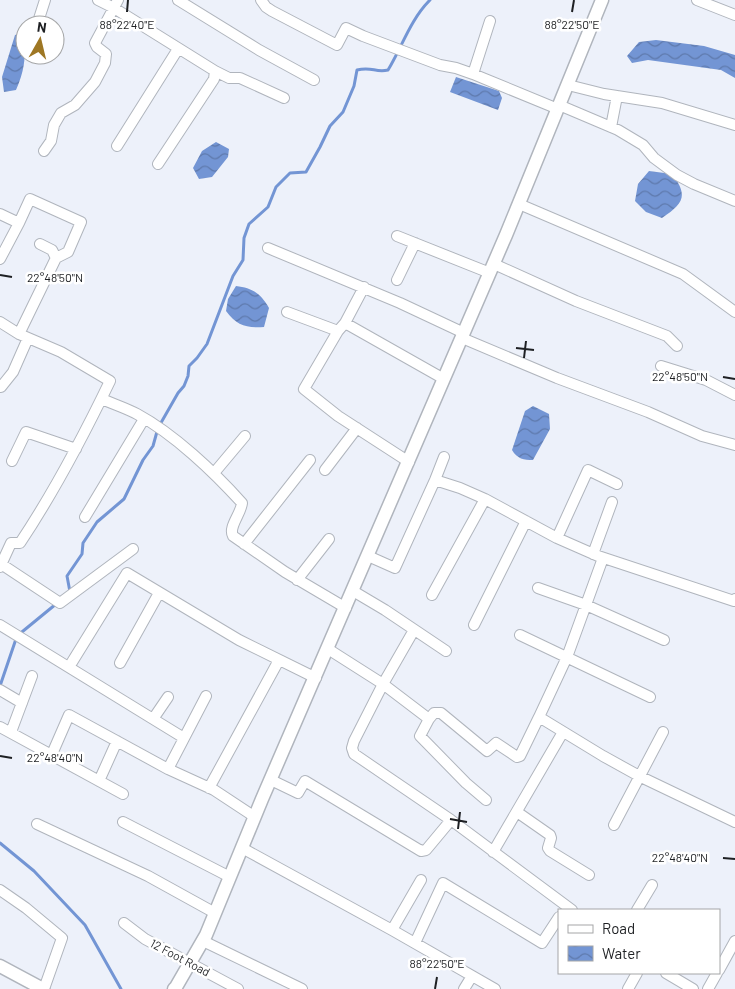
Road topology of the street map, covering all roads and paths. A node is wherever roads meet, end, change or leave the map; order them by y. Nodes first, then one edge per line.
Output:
1 (45, 0) edge
2 (98, 0) edge
3 (178, 0) edge
4 (261, 0) edge
5 (602, 0) edge
6 (697, 0) edge
7 (116, 4) edge
8 (40, 15) edge
9 (735, 15) edge
10 (490, 21) dead end
11 (178, 49) junction
12 (215, 71) junction
13 (473, 74) junction
14 (314, 80) dead end
15 (568, 85) junction
16 (617, 96) junction
17 (284, 98) dead end
18 (558, 107) junction
19 (735, 125) edge
20 (611, 127) junction
21 (117, 146) dead end
22 (44, 151) dead end
23 (158, 164) dead end
24 (735, 201) edge
25 (519, 204) junction
26 (0, 214) edge
27 (19, 222) junction
28 (397, 236) dead end
29 (415, 243) junction
30 (40, 244) dead end
31 (268, 248) dead end
32 (0, 258) edge
33 (56, 258) junction
34 (492, 268) junction
35 (397, 280) dead end
36 (364, 287) junction
37 (287, 312) dead end
38 (735, 312) edge
39 (0, 322) edge
40 (342, 327) junction
41 (463, 335) junction
42 (23, 336) junction
43 (677, 346) dead end
44 (661, 366) dead end
45 (444, 379) junction
46 (0, 386) edge
47 (735, 394) edge
48 (102, 399) junction
49 (144, 419) junction
50 (357, 428) junction
51 (245, 436) dead end
52 (735, 445) edge
53 (76, 449) junction
54 (444, 457) dead end
55 (310, 460) dead end
56 (12, 462) dead end
57 (409, 462) junction
58 (325, 470) dead end
59 (214, 472) junction
60 (435, 480) junction
61 (617, 484) dead end
62 (485, 499) junction
63 (612, 502) dead end
64 (85, 517) dead end
65 (526, 521) junction
66 (557, 538) junction
67 (329, 539) dead end
68 (244, 544) junction
69 (133, 549) dead end
70 (368, 556) junction
71 (598, 556) junction
72 (1, 565) edge
73 (297, 580) junction
74 (538, 588) dead end
75 (353, 591) junction
76 (159, 592) junction
77 (432, 595) dead end
78 (735, 601) edge
79 (586, 605) junction
80 (346, 608) junction
81 (0, 625) edge
82 (474, 625) dead end
83 (414, 630) junction
84 (520, 635) dead end
85 (664, 640) dead end
86 (328, 649) junction
87 (446, 651) dead end
88 (567, 658) junction
89 (279, 660) junction
90 (120, 663) dead end
91 (69, 667) junction
92 (32, 676) dead end
93 (316, 678) junction
94 (383, 684) junction
95 (0, 690) edge
96 (206, 696) dead end
97 (168, 697) dead end
98 (650, 697) dead end
99 (22, 703) junction
100 (539, 717) junction
101 (154, 719) junction
102 (429, 719) junction
103 (0, 727) edge
104 (11, 732) junction
105 (563, 732) junction
106 (664, 732) dead end
107 (184, 738) junction
108 (118, 741) junction
109 (52, 754) junction
110 (168, 769) junction
111 (641, 777) junction
112 (271, 780) junction
113 (99, 781) junction
114 (209, 788) junction
115 (123, 794) dead end
116 (486, 800) dead end
117 (517, 812) junction
118 (255, 817) junction
119 (451, 820) junction
120 (123, 822) dead end
121 (735, 822) edge
122 (37, 824) dead end
123 (614, 825) dead end
124 (242, 848) junction
125 (493, 852) junction
126 (589, 874) dead end
127 (230, 877) junction
128 (422, 880) dead end
129 (652, 885) dead end
130 (0, 890) edge
131 (568, 909) edge
132 (638, 909) edge
133 (215, 913) junction
134 (558, 919) edge
135 (124, 923) dead end
136 (392, 930) junction
137 (203, 941) junction
138 (735, 941) edge
139 (415, 944) junction
140 (190, 964) junction
141 (0, 966) edge
142 (720, 968) edge
143 (636, 974) edge
144 (668, 974) edge
145 (717, 974) edge
146 (472, 976) junction
147 (44, 989) edge
148 (174, 989) edge
149 (238, 989) edge
150 (302, 989) edge
151 (464, 989) edge
152 (496, 989) edge
153 (628, 989) edge
154 (693, 989) edge
155 (708, 989) edge

1 - 8 street
2 - 7 street
3 - 14 street
4 - 13 street
5 - 15 street
6 - 9 street
7 - 11 street
7 - 22 street
10 - 13 street
11 - 12 street
11 - 21 street
12 - 17 street
12 - 23 street
13 - 18 street
15 - 16 street
15 - 18 street
16 - 19 street
16 - 20 street
18 - 20 street
18 - 25 street
20 - 24 street
25 - 34 street
25 - 38 street
26 - 27 street
27 - 32 street
27 - 33 street
28 - 29 street
29 - 34 street
29 - 35 street
30 - 33 street
31 - 36 street
33 - 42 street
34 - 41 street
34 - 43 street
36 - 40 street
36 - 41 street
37 - 40 street
39 - 42 street
40 - 45 street
40 - 50 street
41 - 45 street
41 - 52 street
42 - 46 street
42 - 48 street
44 - 47 street
45 - 57 street
48 - 49 street
48 - 53 street
49 - 59 street
49 - 64 street
50 - 57 street
50 - 58 street
51 - 59 street
53 - 56 street
53 - 72 street
54 - 60 street
55 - 68 street
57 - 70 street
59 - 68 street
60 - 62 street
60 - 70 street
61 - 66 street
62 - 65 street
62 - 77 street
63 - 71 street
65 - 66 street
65 - 82 street
66 - 71 street
67 - 73 street
68 - 73 street
69 - 72 street
70 - 75 street
71 - 78 street
71 - 79 street
73 - 80 street
74 - 79 street
75 - 80 street
75 - 83 street
76 - 89 street
76 - 90 street
76 - 91 street
79 - 85 street
79 - 88 street
80 - 86 street
81 - 91 street
83 - 87 street
83 - 94 street
84 - 88 street
86 - 93 street
86 - 94 street
88 - 98 street
88 - 100 street
89 - 93 street
89 - 114 street
91 - 101 street
92 - 99 street
93 - 112 street
94 - 102 street
94 - 119 street
95 - 99 street
96 - 107 street
97 - 101 street
99 - 104 street
100 - 102 street
100 - 105 street
101 - 107 street
102 - 116 street
103 - 104 street
104 - 109 street
105 - 111 street
105 - 117 street
106 - 111 street
107 - 110 street
108 - 109 street
108 - 110 street
108 - 113 street
109 - 113 street
110 - 114 street
111 - 121 street
111 - 123 street
112 - 118 street
112 - 119 street
113 - 115 street
114 - 118 street
117 - 125 street
117 - 126 street
118 - 124 street
119 - 125 street
120 - 127 street
122 - 133 street
124 - 127 street
124 - 136 street
125 - 131 street
127 - 133 street
128 - 136 street
129 - 132 street
130 - 147 street
133 - 137 street
134 - 139 street
135 - 140 street, 12 Foot Road
136 - 139 street
137 - 140 street
137 - 150 street
138 - 142 street
139 - 146 street
140 - 148 street
140 - 149 street, 12 Foot Road
141 - 147 street
143 - 153 street
144 - 154 street
145 - 155 street
146 - 151 street
146 - 152 street

